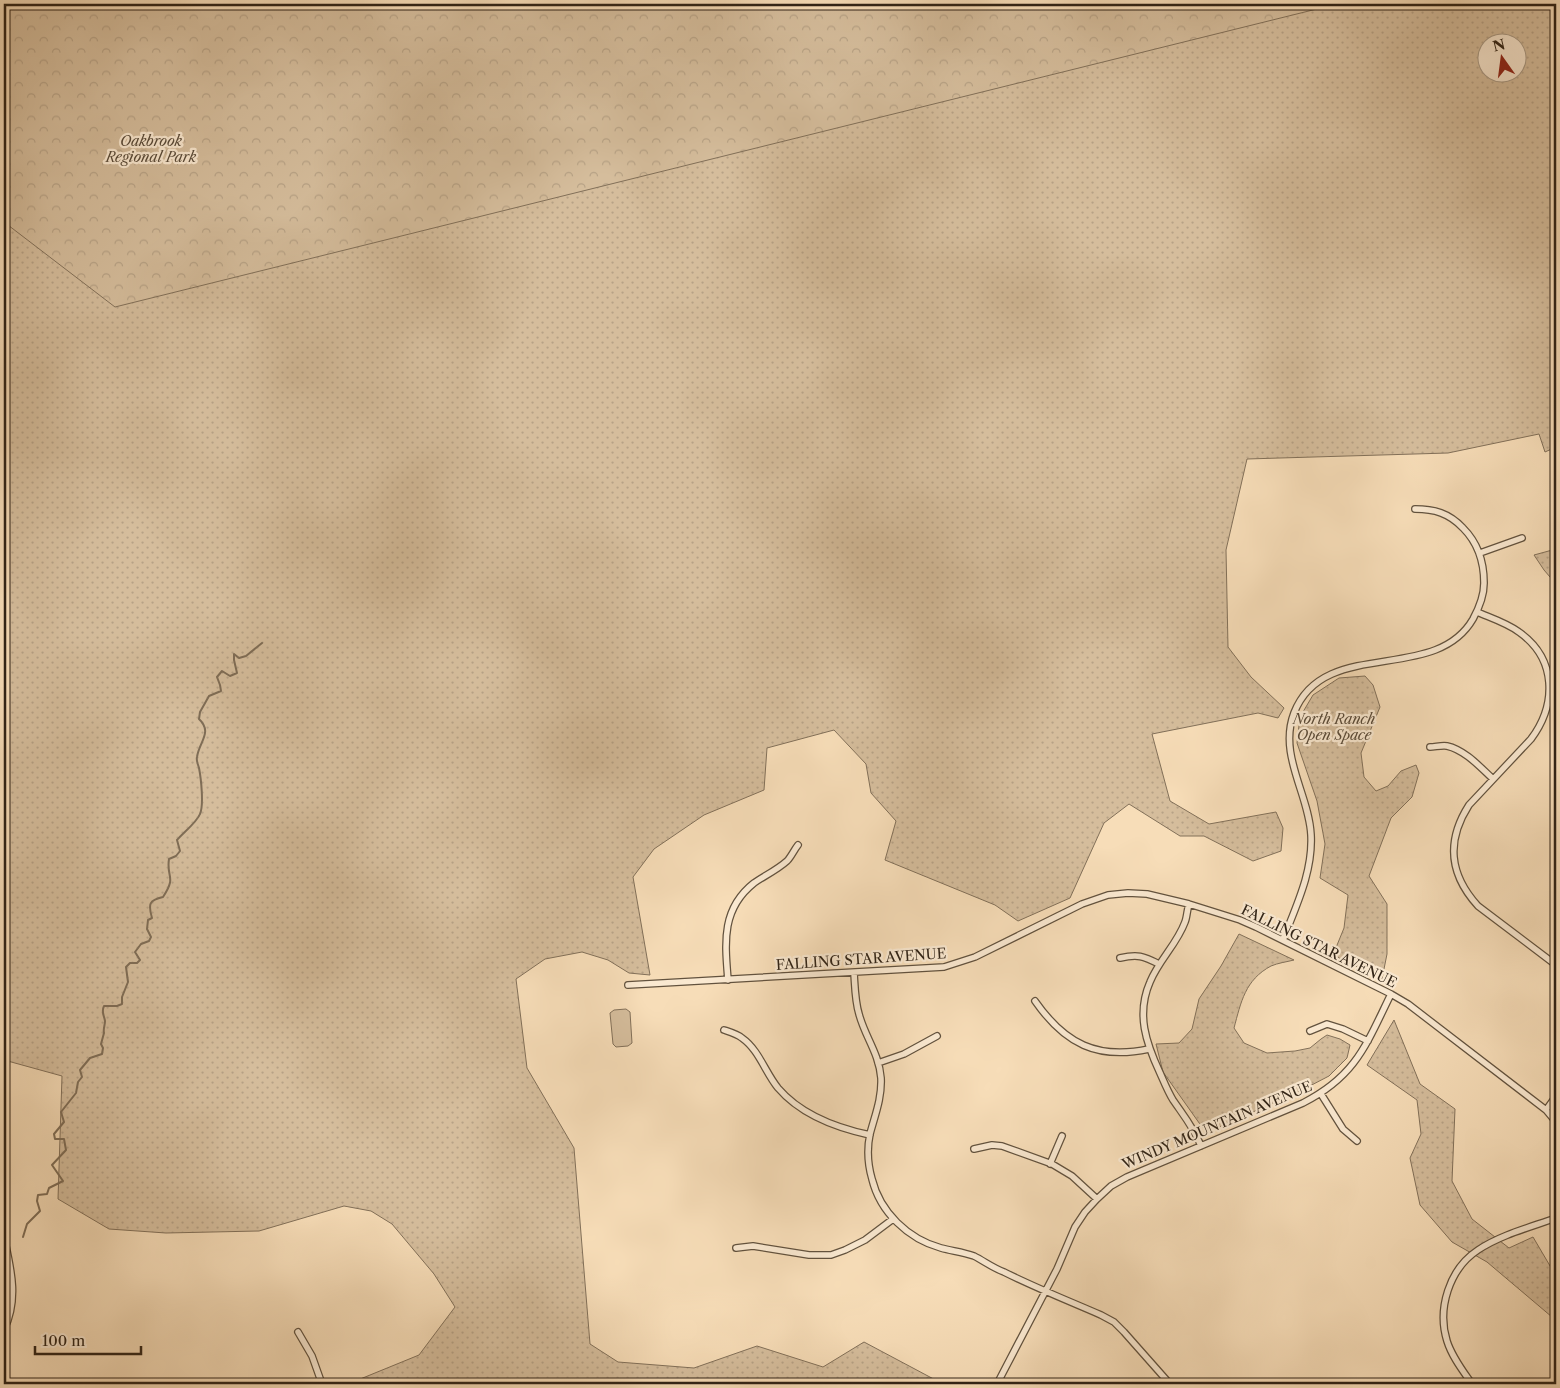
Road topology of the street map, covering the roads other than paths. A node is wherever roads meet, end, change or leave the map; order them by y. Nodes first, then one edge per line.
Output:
1 (1415, 509) dead end
2 (1522, 538) dead end
3 (1480, 554) junction
4 (1477, 612) junction
5 (1430, 747) dead end
6 (1493, 779) junction
7 (798, 845) dead end
8 (1189, 904) junction
9 (1283, 940) junction
10 (1120, 958) dead end
11 (1159, 964) junction
12 (1556, 965) edge
13 (854, 973) junction
14 (728, 980) junction
15 (628, 985) dead end
16 (1391, 994) junction
17 (1035, 1001) dead end
18 (724, 1030) dead end
19 (1310, 1031) dead end
20 (937, 1036) dead end
21 (1368, 1041) junction
22 (1149, 1049) junction
23 (878, 1063) junction
24 (1322, 1094) junction
25 (1556, 1096) edge
26 (1546, 1110) junction
27 (1556, 1122) edge
28 (870, 1135) junction
29 (1062, 1136) dead end
30 (1357, 1141) dead end
31 (1201, 1146) junction
32 (974, 1149) dead end
33 (1050, 1164) junction
34 (1097, 1199) junction
35 (1556, 1218) edge
36 (893, 1219) junction
37 (4, 1237) edge
38 (736, 1248) dead end
39 (1046, 1291) junction
40 (4, 1330) edge
41 (298, 1332) dead end
42 (322, 1384) edge
43 (997, 1384) edge
44 (1170, 1384) edge
45 (1472, 1384) edge

1 - 3 street
2 - 3 street
3 - 4 street
4 - 6 street
4 - 9 street
5 - 6 street
6 - 12 street
7 - 14 street
8 - 9 street, FALLING STAR AVENUE
8 - 11 street
8 - 13 street, FALLING STAR AVENUE
9 - 16 street, FALLING STAR AVENUE
10 - 11 street
11 - 22 street
13 - 14 street, FALLING STAR AVENUE
13 - 23 street
14 - 15 street, FALLING STAR AVENUE
16 - 21 street, WINDY MOUNTAIN AVENUE
16 - 26 street, FALLING STAR AVENUE
17 - 22 street
18 - 28 street
19 - 21 street
20 - 23 street
21 - 24 street, WINDY MOUNTAIN AVENUE
22 - 31 street
23 - 28 street
24 - 30 street
24 - 31 street, WINDY MOUNTAIN AVENUE
25 - 26 street
26 - 27 street, FALLING STAR AVENUE
28 - 36 street
29 - 33 street
31 - 34 street, WINDY MOUNTAIN AVENUE
32 - 33 street
33 - 34 street
34 - 39 street, WINDY MOUNTAIN AVENUE
35 - 45 street
36 - 38 street
36 - 39 street
37 - 40 street
39 - 43 street, WINDY MOUNTAIN AVENUE
39 - 44 street
41 - 42 street

